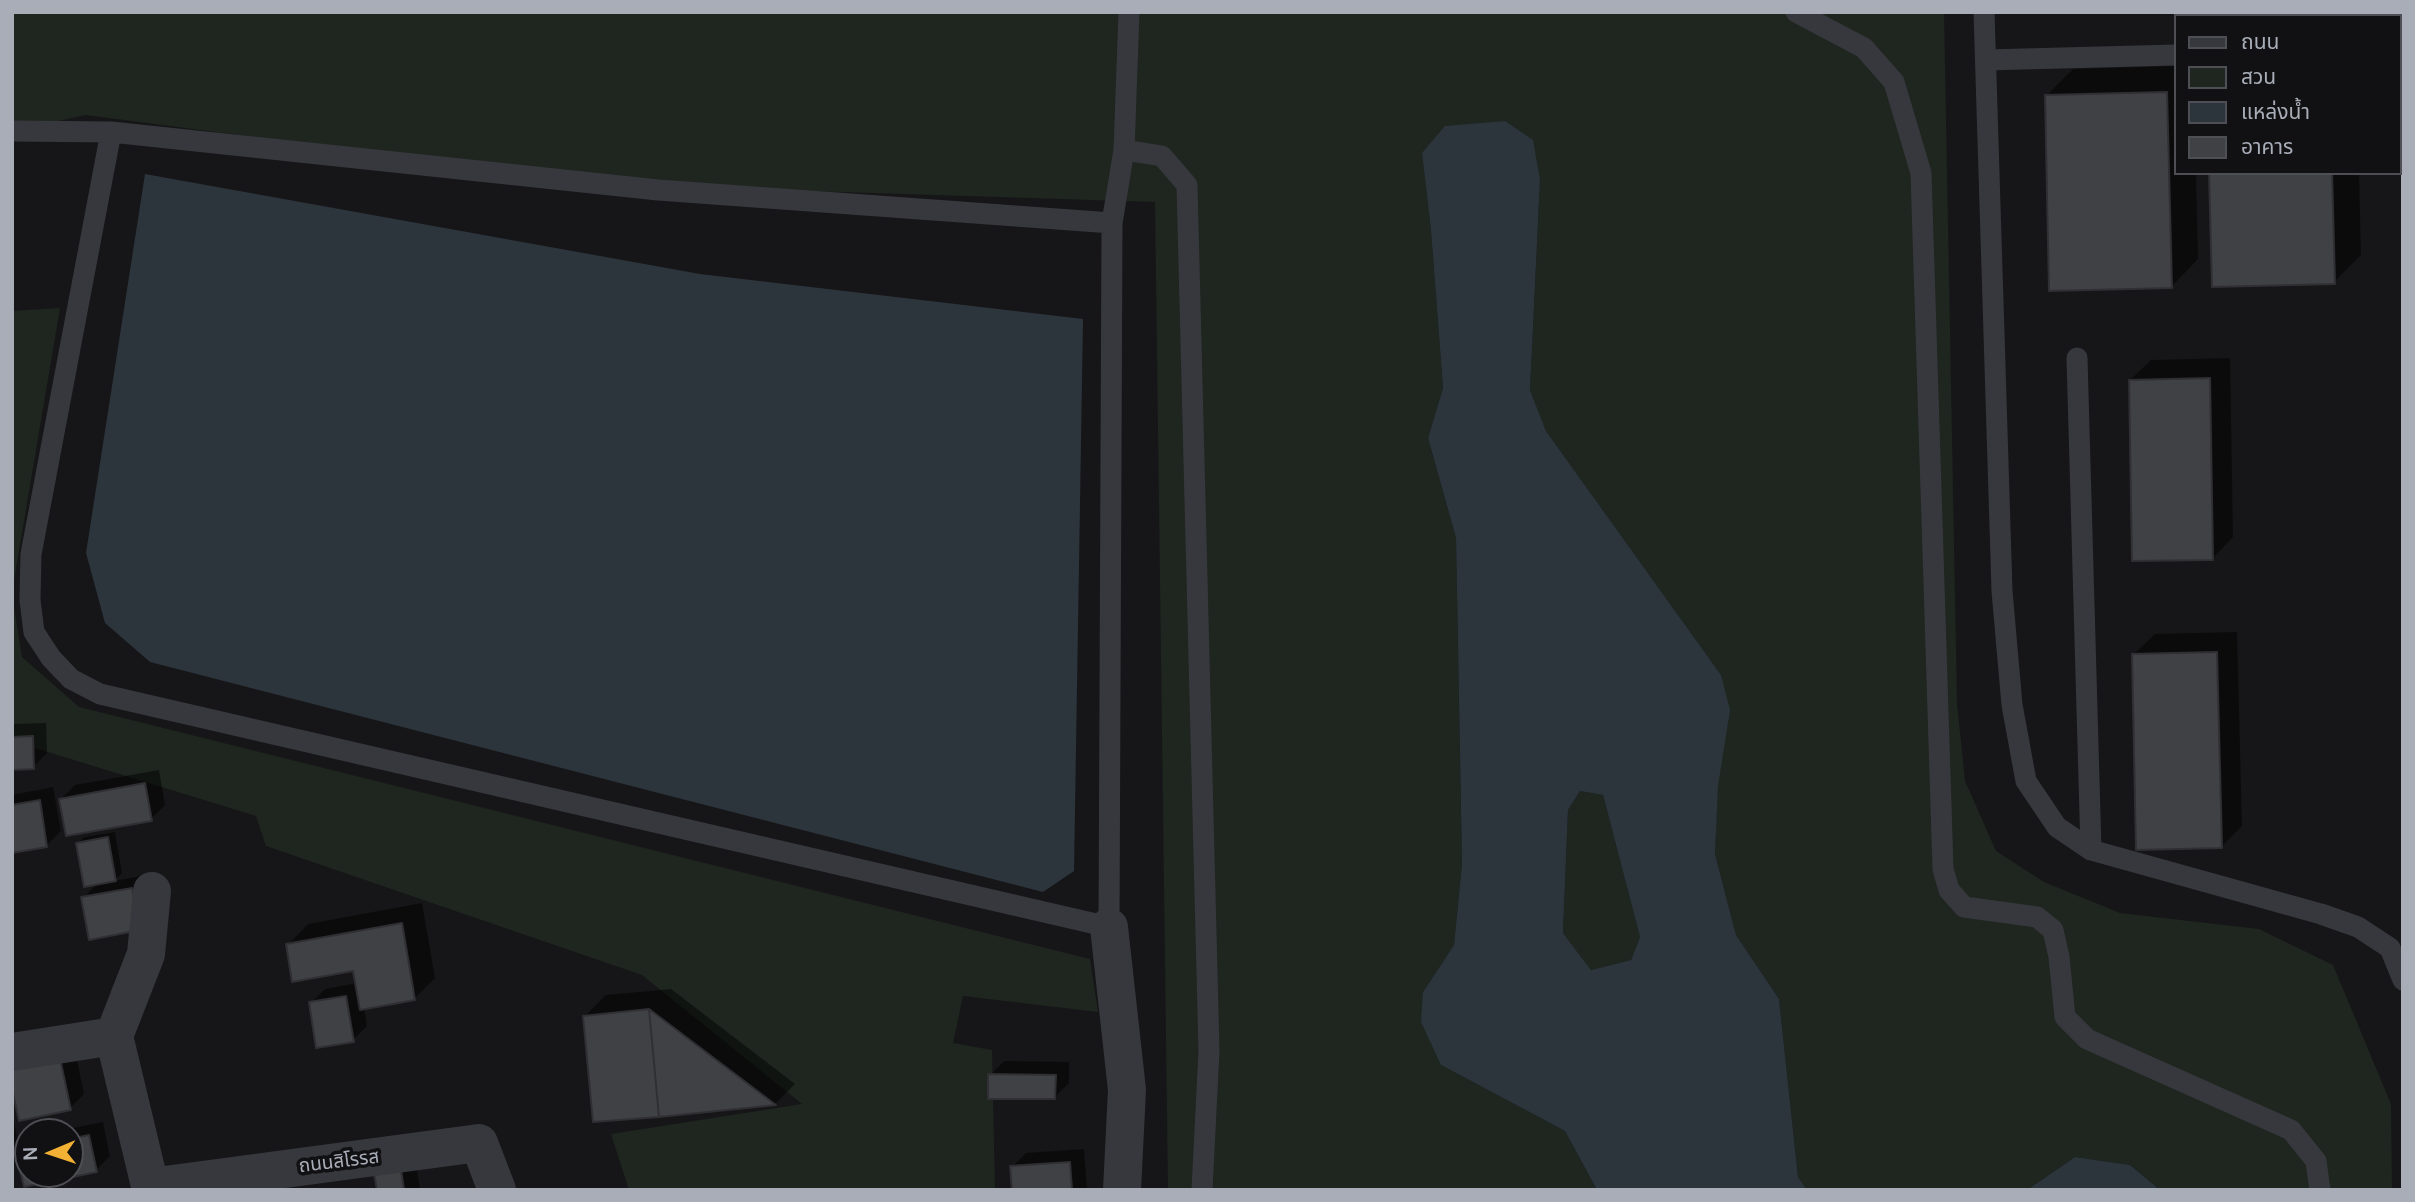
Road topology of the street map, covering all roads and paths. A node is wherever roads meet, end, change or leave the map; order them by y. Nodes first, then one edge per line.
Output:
1 (1129, 12) edge
2 (1796, 12) edge
3 (1984, 12) edge
4 (2174, 55) edge
5 (1986, 60) junction
6 (12, 131) edge
7 (111, 132) junction
8 (1124, 150) junction
9 (1112, 223) junction
10 (2077, 358) dead end
11 (2091, 850) junction
12 (152, 891) dead end
13 (1109, 927) junction
14 (2403, 980) edge
15 (114, 1036) junction
16 (12, 1052) edge
17 (150, 1188) edge
18 (497, 1190) edge
19 (1122, 1190) edge
20 (1202, 1190) edge
21 (2320, 1190) edge

1 - 8 lane
2 - 21 lane
3 - 5 lane
4 - 5 lane
5 - 11 lane
6 - 7 lane
7 - 9 lane
7 - 13 lane
8 - 9 lane
8 - 20 lane
9 - 13 lane
10 - 11 lane
11 - 14 lane
12 - 15 street
13 - 19 street
15 - 16 street
15 - 17 street
17 - 18 street, ถนนสิโรรส

